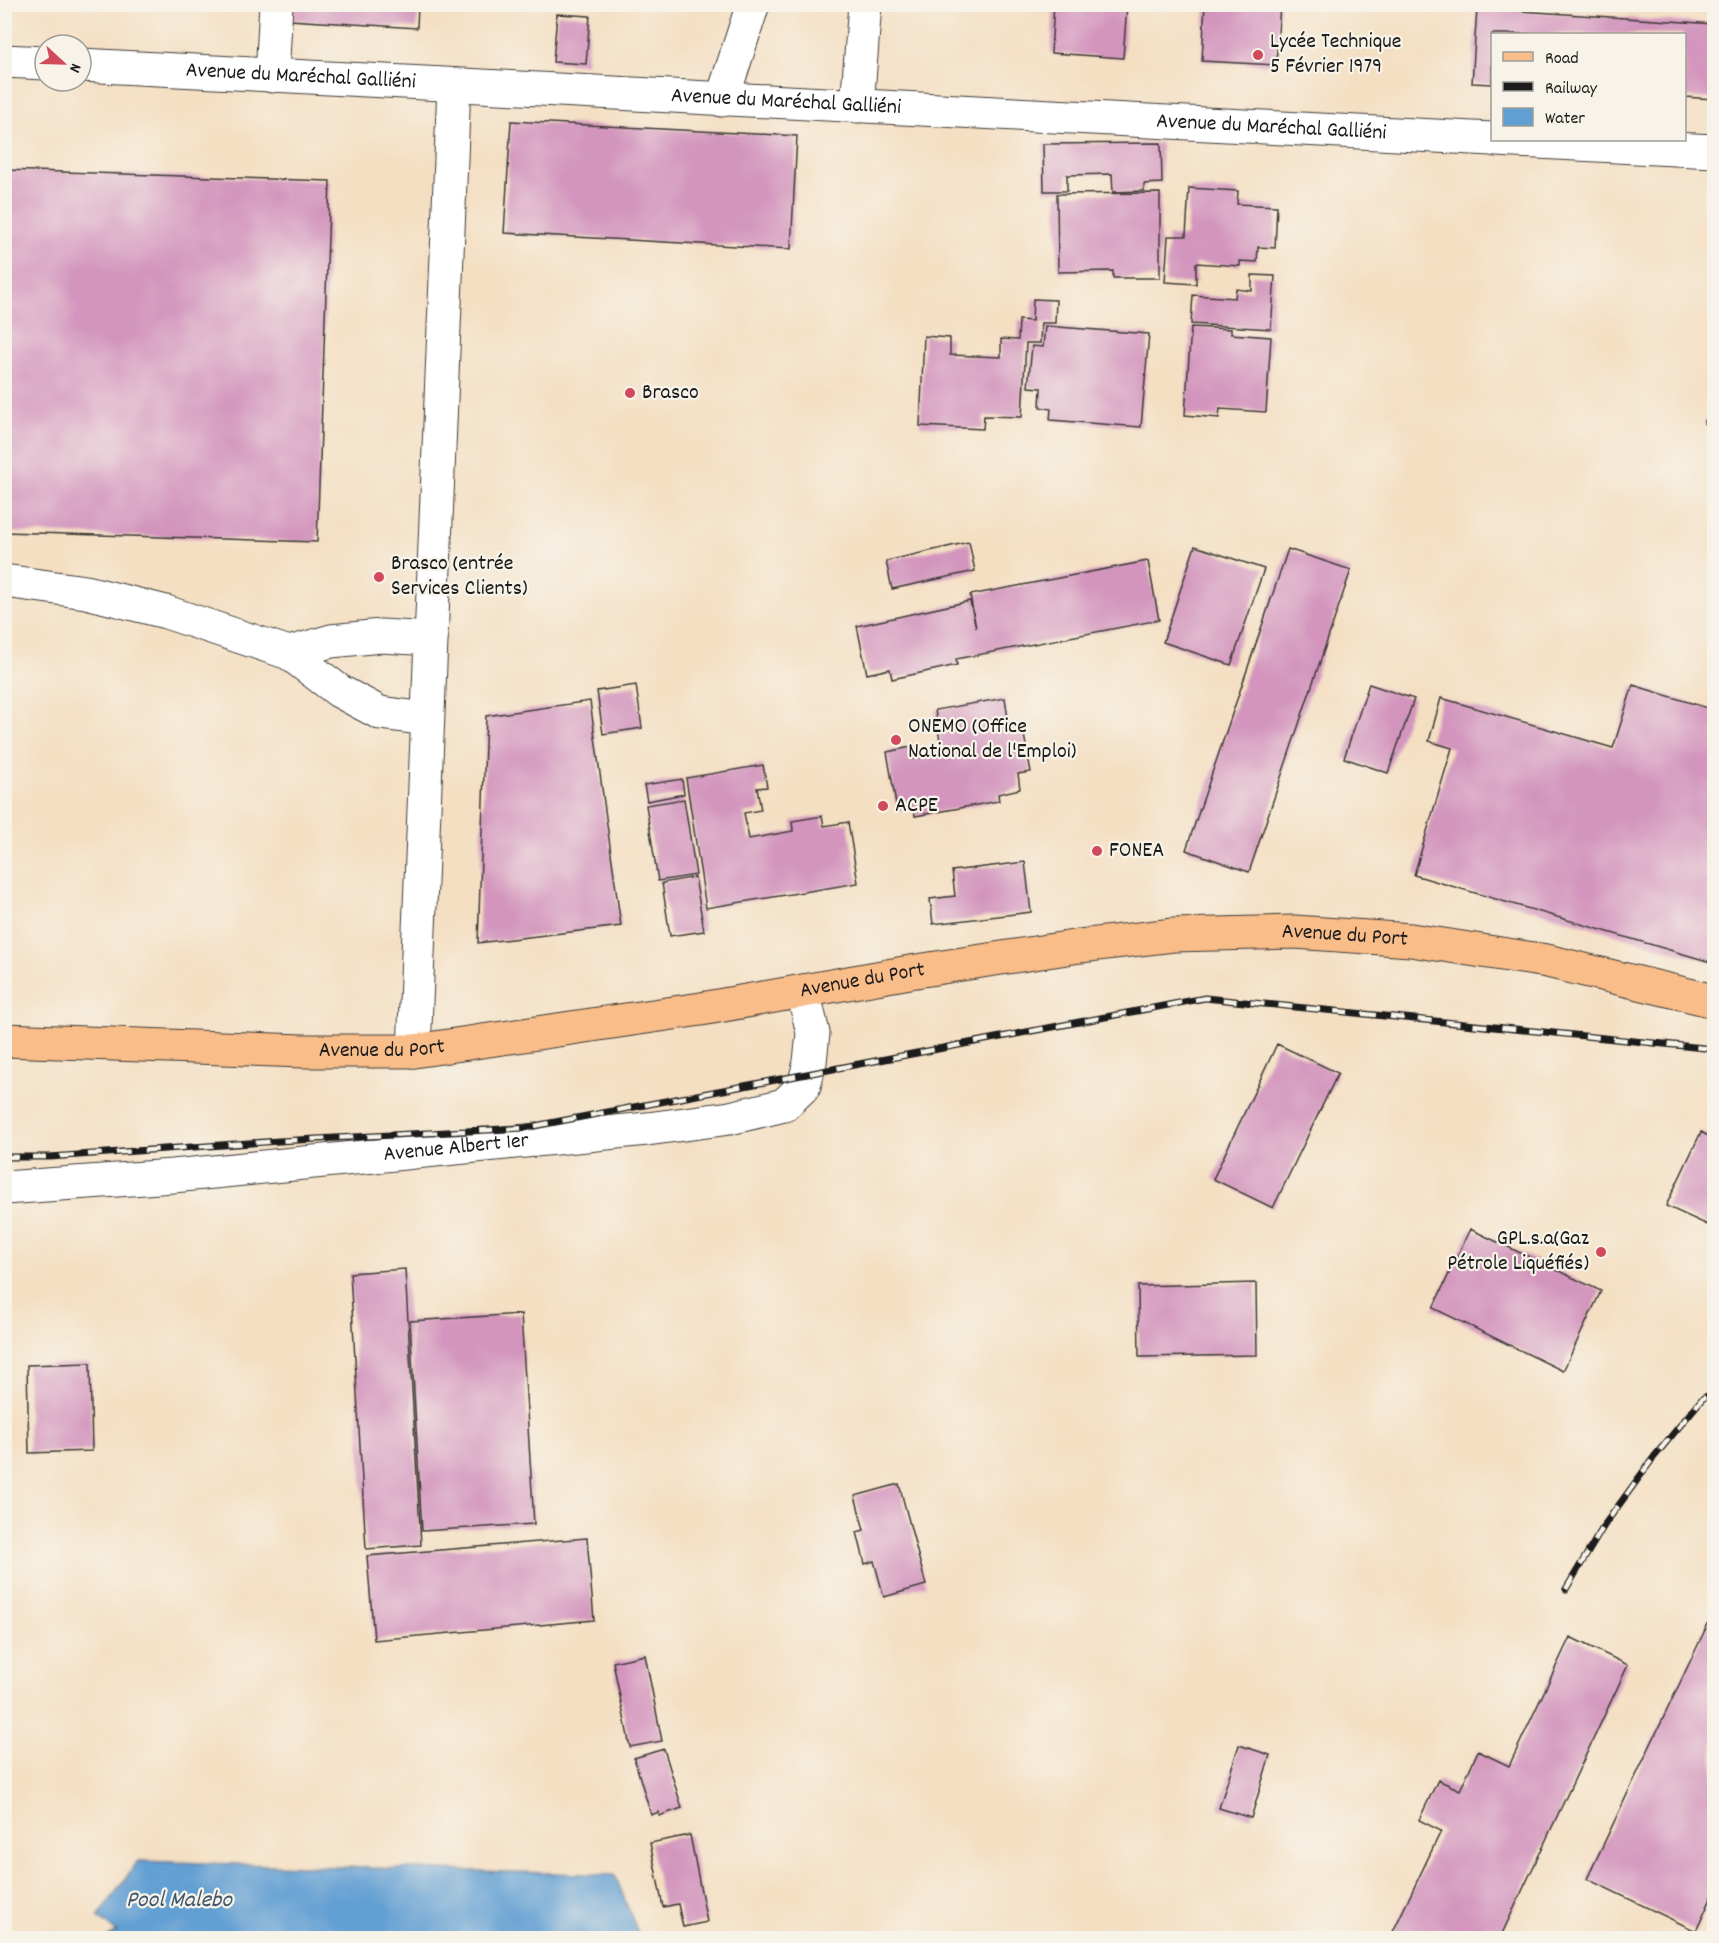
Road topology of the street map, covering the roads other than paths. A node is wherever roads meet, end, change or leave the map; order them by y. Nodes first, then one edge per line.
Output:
1 (276, 4) edge
2 (753, 4) edge
3 (865, 4) edge
4 (4, 61) edge
5 (33, 62) edge
6 (93, 66) edge
7 (272, 76) junction
8 (454, 86) junction
9 (723, 100) junction
10 (857, 106) junction
11 (1491, 139) edge
12 (1531, 141) edge
13 (1714, 151) edge
14 (4, 581) edge
15 (431, 639) junction
16 (289, 653) junction
17 (428, 719) junction
18 (803, 991) junction
19 (1714, 1002) edge
20 (4, 1040) edge
21 (414, 1051) junction
22 (4, 1188) edge

1 - 7 street
2 - 9 street
3 - 10 street
4 - 5 street
6 - 7 street, Avenue du Maréchal Galliéni
7 - 8 street, Avenue du Maréchal Galliéni
8 - 9 street, Avenue du Maréchal Galliéni
8 - 15 street
9 - 10 street, Avenue du Maréchal Galliéni
10 - 11 street, Avenue du Maréchal Galliéni
12 - 13 street, Avenue du Maréchal Galliéni
14 - 16 street
15 - 16 street
15 - 17 street
16 - 17 street
17 - 21 street
18 - 19 main road, Avenue du Port
18 - 21 main road, Avenue du Port
18 - 22 street, Avenue Albert 1er
20 - 21 main road, Avenue du Port

